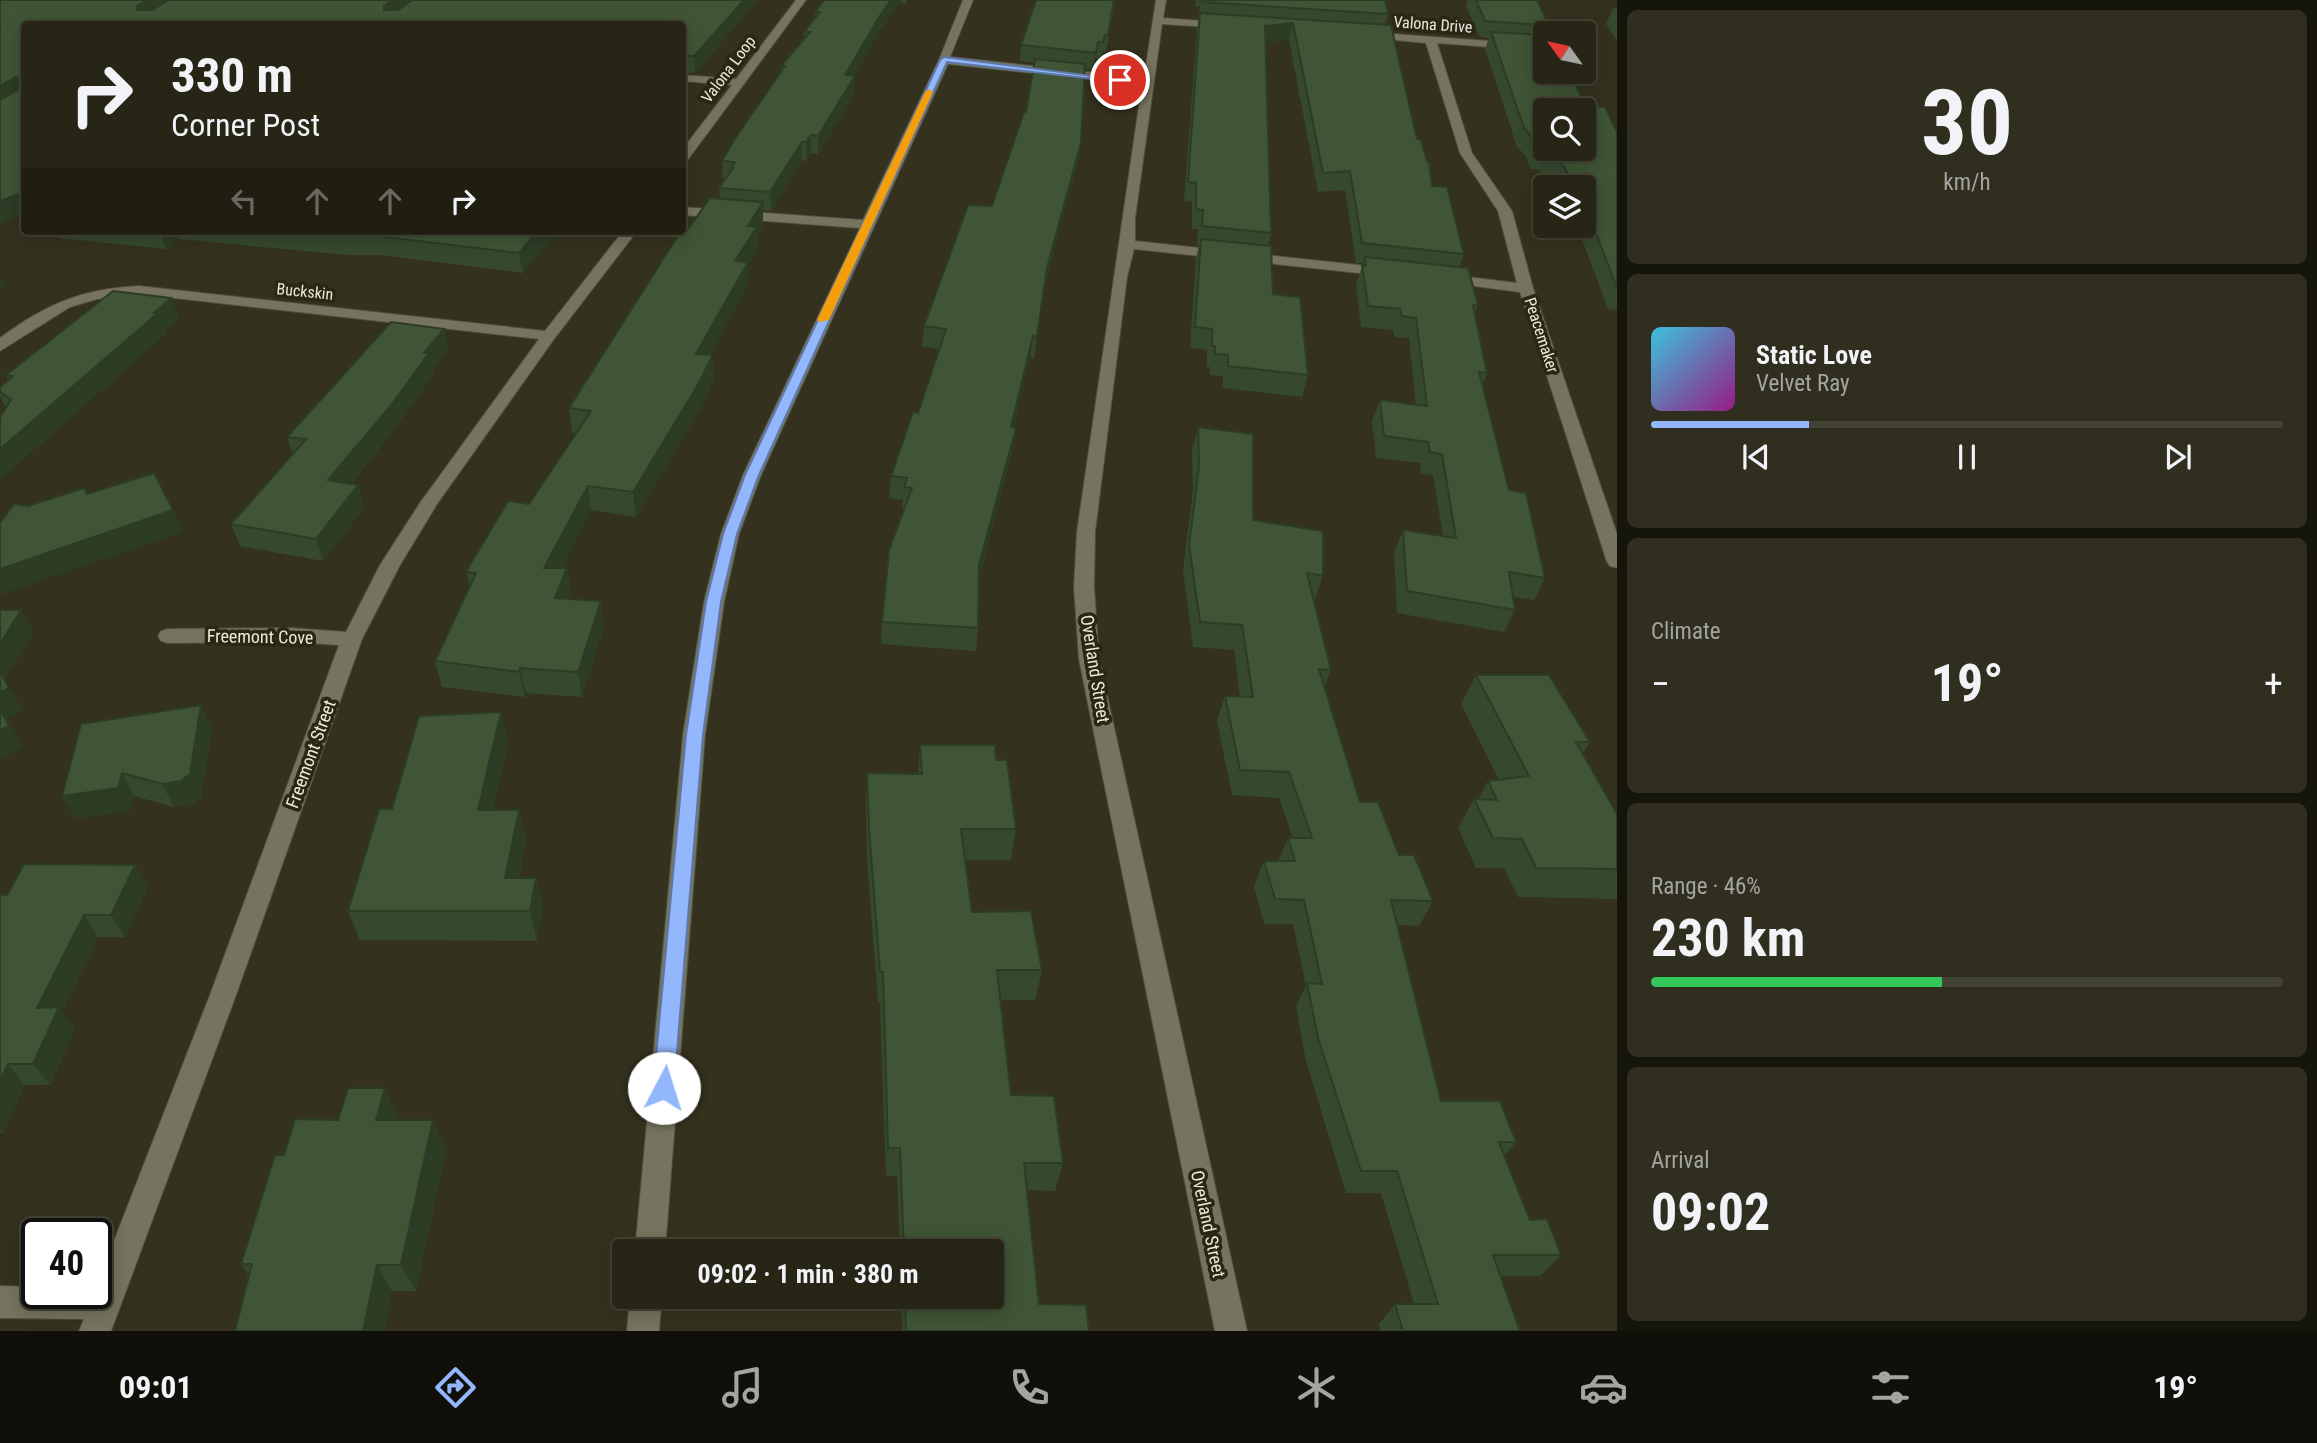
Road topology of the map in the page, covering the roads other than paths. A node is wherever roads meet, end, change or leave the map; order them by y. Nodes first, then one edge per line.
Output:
1 (801, 0) edge
2 (968, 0) edge
3 (1160, 10) edge
4 (1240, 26) edge
5 (1349, 34) edge
6 (1430, 39) junction
7 (1525, 46) edge
8 (944, 60) junction
9 (686, 78) edge
10 (737, 82) junction
11 (1147, 82) junction
12 (686, 153) edge
13 (686, 211) edge
14 (867, 224) junction
15 (627, 235) edge
16 (1128, 244) junction
17 (1403, 274) edge
18 (1430, 277) edge
19 (1526, 288) junction
20 (549, 336) junction
21 (0, 346) edge
22 (1617, 562) edge
23 (168, 636) dead end
24 (352, 639) junction
25 (650, 1239) edge
26 (0, 1303) edge
27 (645, 1309) edge
28 (100, 1317) edge
29 (643, 1331) edge
30 (1231, 1331) edge

1 - 10 street, Valona Loop
2 - 8 street
3 - 4 street
3 - 11 street, Overland Street
5 - 6 street, Valona Drive
6 - 7 street, Valona Drive
6 - 19 street
8 - 11 street
8 - 14 street
9 - 10 street
10 - 12 street, Valona Loop
11 - 16 street, Overland Street
13 - 14 street
14 - 25 street
15 - 20 street, Freemont Street
16 - 17 street
16 - 30 street, Overland Street
18 - 19 street, Peacemaker
19 - 22 street, Peacemaker
20 - 21 street, Buckskin
20 - 24 street, Freemont Street
23 - 24 street, Freemont Cove
24 - 28 street, Freemont Street
26 - 28 street
27 - 29 street

